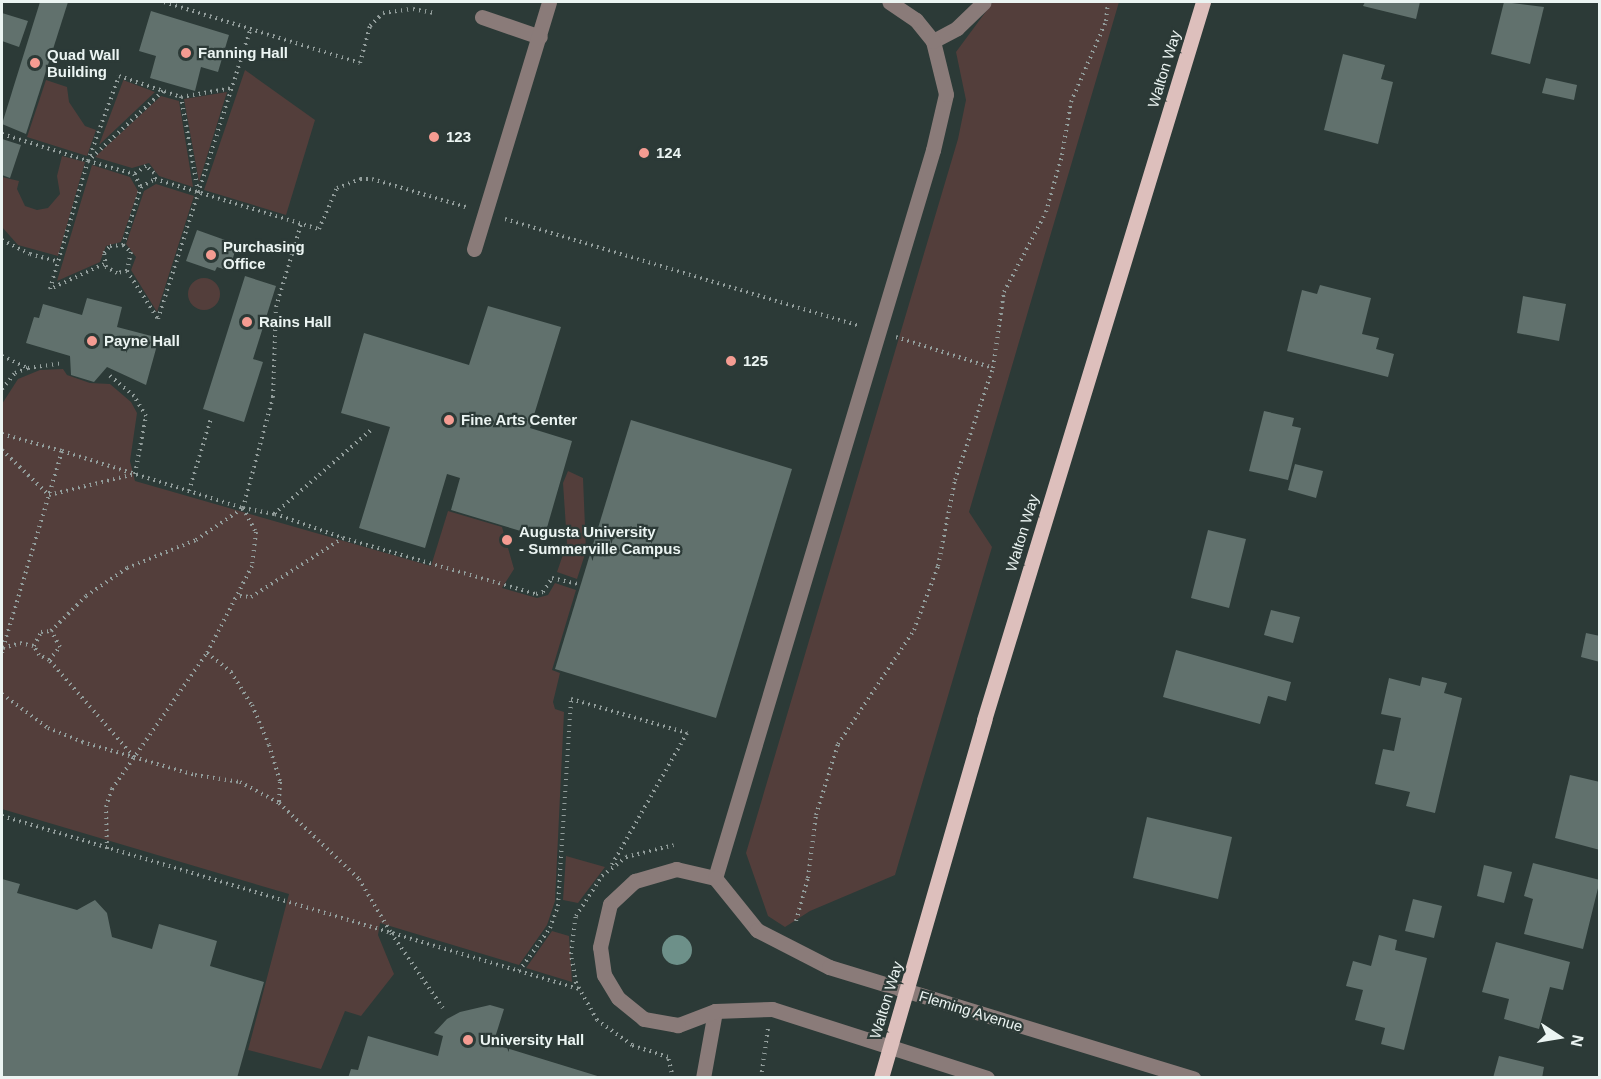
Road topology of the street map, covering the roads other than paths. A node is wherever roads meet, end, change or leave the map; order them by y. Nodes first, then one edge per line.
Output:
1 (549, 2) edge
2 (889, 2) edge
3 (984, 2) edge
4 (1203, 2) edge
5 (482, 17) dead end
6 (540, 37) junction
7 (933, 41) junction
8 (474, 249) dead end
9 (715, 878) junction
10 (908, 992) junction
11 (715, 1011) junction
12 (890, 1049) junction
13 (1185, 1076) edge
14 (703, 1077) edge
15 (881, 1077) edge
16 (987, 1077) edge

1 - 6 street
2 - 7 street
3 - 7 street
4 - 10 main road, Walton Way
5 - 6 street
6 - 8 street
7 - 9 street
9 - 10 street, Fleming Avenue
9 - 11 street
10 - 12 main road, Walton Way
10 - 13 street, Fleming Avenue
11 - 12 street
11 - 14 street
12 - 15 main road, Walton Way
12 - 16 street

